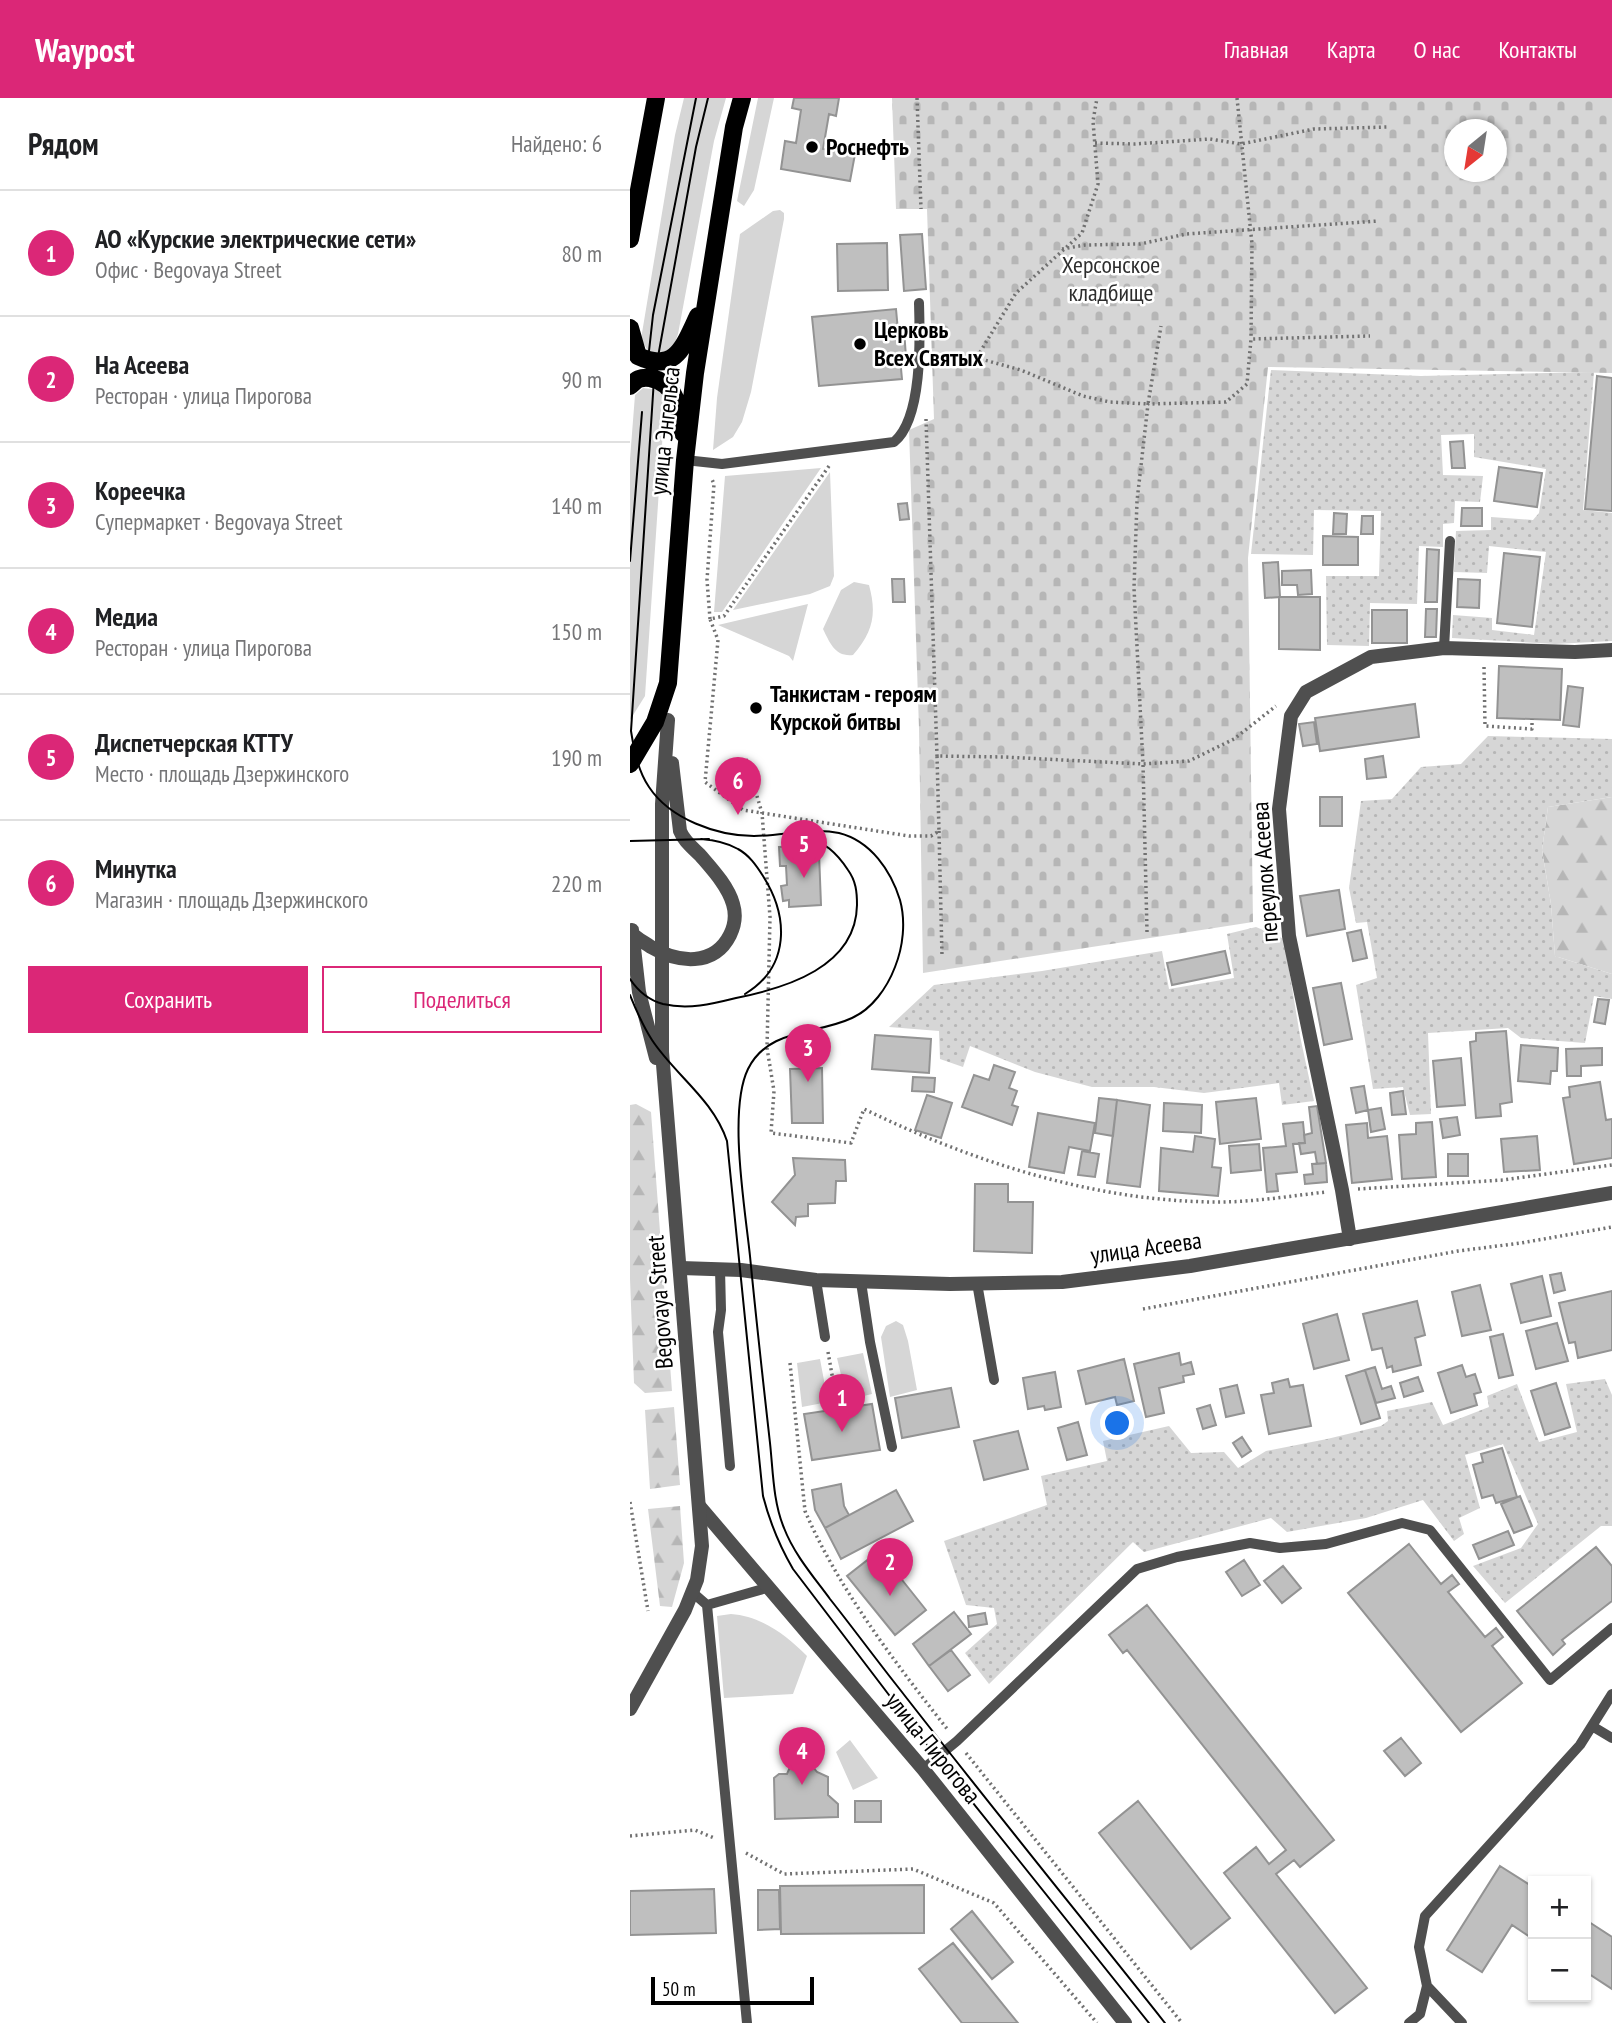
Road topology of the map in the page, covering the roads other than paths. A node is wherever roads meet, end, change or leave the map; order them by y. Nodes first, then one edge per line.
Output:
1 (656, 98) edge
2 (742, 98) edge
3 (630, 239) edge
4 (706, 298) junction
5 (919, 303) dead end
6 (630, 328) edge
7 (630, 386) edge
8 (685, 460) junction
9 (1450, 541) dead end
10 (1444, 648) junction
11 (1612, 650) edge
12 (668, 683) junction
13 (667, 720) junction
14 (630, 764) edge
15 (631, 930) edge
16 (662, 954) junction
17 (664, 1093) junction
18 (1612, 1194) edge
19 (1350, 1239) junction
20 (681, 1268) junction
21 (720, 1269) junction
22 (816, 1280) junction
23 (861, 1282) junction
24 (976, 1283) junction
25 (825, 1337) road end
26 (994, 1380) dead end
27 (892, 1447) dead end
28 (730, 1466) dead end
29 (700, 1507) junction
30 (770, 1587) junction
31 (692, 1592) junction
32 (706, 1605) junction
33 (1612, 1628) edge
34 (1612, 1694) edge
35 (630, 1709) edge
36 (1591, 1726) junction
37 (1612, 1738) edge
38 (923, 1769) junction
39 (1427, 1986) junction
40 (747, 2023) edge
41 (1125, 2023) edge
42 (1409, 2023) edge
43 (1462, 2023) edge

1 - 3 main road
2 - 4 main road, улица Энгельса
4 - 6 main road
4 - 8 main road, улица Энгельса
5 - 8 lane
7 - 8 main road
8 - 12 main road, улица Энгельса
9 - 10 lane
10 - 11 street, переулок Асеева
10 - 19 street, переулок Асеева
12 - 13 street
12 - 14 main road, улица Энгельса
13 - 16 street
13 - 16 street
15 - 16 street
15 - 17 street
16 - 17 street
17 - 20 street, Begovaya Street
18 - 19 street, улица Асеева
19 - 24 street, улица Асеева
20 - 21 street, улица Асеева
20 - 29 street, Begovaya Street
21 - 22 street, улица Асеева
21 - 28 lane
22 - 23 street, улица Асеева
22 - 25 lane
23 - 24 street, улица Асеева
23 - 27 lane
24 - 26 lane
29 - 30 street, улица Пирогова
29 - 31 street, Begovaya Street
30 - 32 lane
30 - 38 street, улица Пирогова
31 - 32 lane
31 - 35 street, Begovaya Street
32 - 40 lane
33 - 38 lane
34 - 36 lane
36 - 37 lane
36 - 39 lane
38 - 41 street, улица Пирогова
39 - 42 lane
39 - 43 lane

